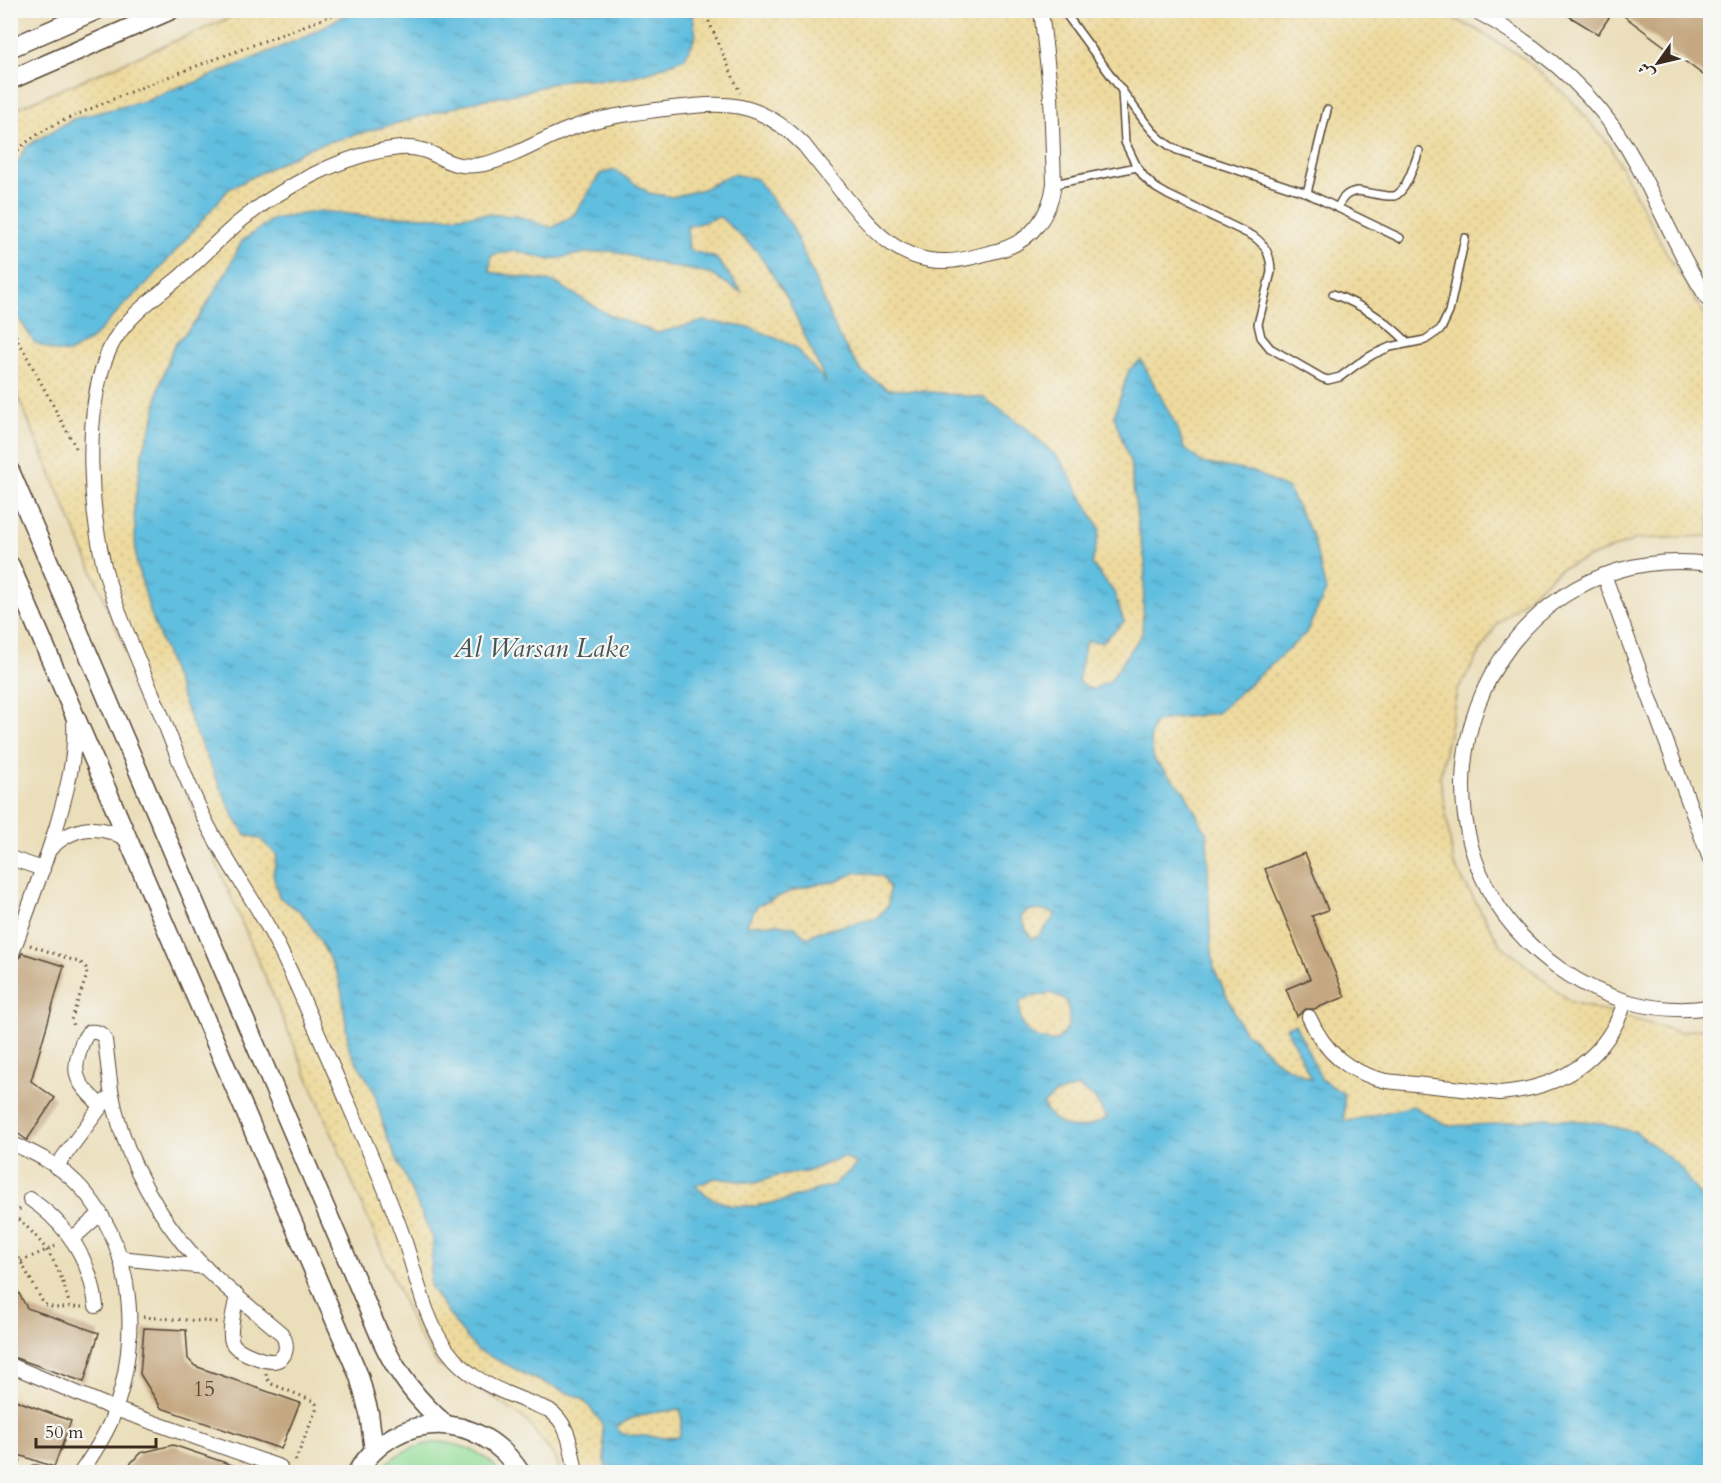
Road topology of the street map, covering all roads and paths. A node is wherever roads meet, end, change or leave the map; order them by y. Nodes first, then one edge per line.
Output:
1 (97, 10) edge
2 (171, 10) edge
3 (345, 10) edge
4 (704, 10) edge
5 (1041, 10) edge
6 (1063, 10) edge
7 (1474, 10) edge
8 (10, 48) edge
9 (10, 80) edge
10 (1122, 91) junction
11 (746, 108) junction
12 (1327, 110) dead end
13 (1419, 151) dead end
14 (10, 159) edge
15 (1137, 167) junction
16 (1054, 184) junction
17 (1307, 193) junction
18 (1338, 207) junction
19 (1400, 238) dead end
20 (1465, 238) dead end
21 (1333, 294) dead end
22 (1710, 302) edge
23 (10, 325) edge
24 (1407, 342) junction
25 (10, 471) edge
26 (92, 479) junction
27 (1710, 564) edge
28 (10, 565) edge
29 (1604, 575) junction
30 (74, 713) junction
31 (129, 842) junction
32 (50, 849) junction
33 (10, 858) edge
34 (1710, 859) edge
35 (42, 869) junction
36 (17, 940) junction
37 (10, 959) edge
38 (1625, 1002) junction
39 (1710, 1007) edge
40 (1309, 1017) dead end
41 (89, 1032) junction
42 (112, 1092) junction
43 (101, 1106) junction
44 (10, 1143) edge
45 (56, 1167) junction
46 (30, 1199) dead end
47 (100, 1214) junction
48 (14, 1215) dead end
49 (72, 1239) junction
50 (10, 1242) edge
51 (47, 1250) junction
52 (120, 1258) junction
53 (21, 1261) junction
54 (10, 1266) edge
55 (205, 1267) junction
56 (237, 1295) junction
57 (96, 1306) joint
58 (70, 1308) junction
59 (129, 1316) junction
60 (232, 1323) junction
61 (271, 1361) junction
62 (10, 1365) edge
63 (115, 1409) junction
64 (446, 1425) junction
65 (374, 1451) junction
66 (17, 1458) dead end
67 (10, 1464) edge
68 (280, 1467) joint
69 (81, 1473) edge
70 (357, 1473) edge
71 (520, 1473) edge
72 (576, 1473) edge

1 - 8 street
2 - 9 street
3 - 14 path
4 - 11 path
5 - 16 street
6 - 10 lane
7 - 22 street
10 - 15 lane
10 - 17 lane
11 - 16 street
11 - 26 street
12 - 17 lane
13 - 18 lane
15 - 16 lane
15 - 24 lane
17 - 18 lane
18 - 19 lane
20 - 24 lane
21 - 24 lane
23 - 26 path
25 - 64 street
26 - 72 street
27 - 29 street
28 - 30 street
29 - 34 street
29 - 38 street
30 - 31 street
30 - 32 street
31 - 32 street
31 - 65 street
32 - 35 street
33 - 35 street
35 - 36 street
36 - 37 street
36 - 41 path
38 - 39 street
38 - 40 street
41 - 42 street
41 - 43 street
42 - 43 street
42 - 55 street
43 - 45 street
44 - 45 street
45 - 47 street
46 - 49 street
47 - 49 street
47 - 52 street
48 - 51 path
49 - 51 path
49 - 57 street
50 - 53 path
51 - 53 path
51 - 58 path
52 - 55 street
52 - 59 street
53 - 54 path
53 - 58 path
55 - 56 street
56 - 60 street
56 - 61 street
57 - 58 path
59 - 60 path
59 - 63 street
60 - 61 street
61 - 68 path
62 - 63 street
63 - 68 street
63 - 69 street
64 - 65 street
64 - 71 street
65 - 70 street
66 - 67 path

